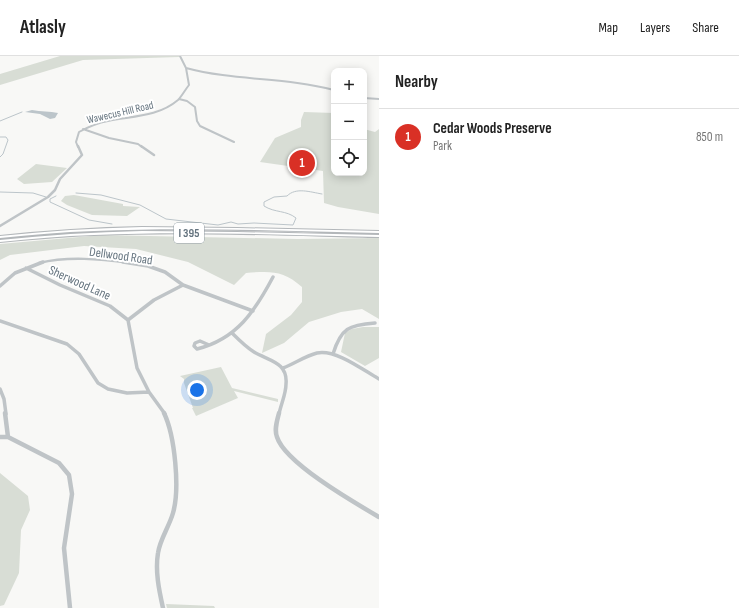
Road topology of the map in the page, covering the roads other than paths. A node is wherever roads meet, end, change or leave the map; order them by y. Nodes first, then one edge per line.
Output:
1 (180, 56) edge
2 (186, 68) junction
3 (331, 89) edge
4 (367, 98) edge
5 (179, 99) junction
6 (379, 99) edge
7 (83, 129) junction
8 (234, 142) dead end
9 (154, 155) dead end
10 (0, 226) edge
11 (379, 232) edge
12 (379, 236) edge
13 (0, 237) edge
14 (0, 241) edge
15 (26, 268) junction
16 (273, 277) dead end
17 (183, 285) junction
18 (0, 286) edge
19 (253, 311) junction
20 (128, 320) junction
21 (0, 321) edge
22 (374, 323) dead end
23 (232, 334) junction
24 (209, 345) dead end
25 (333, 354) junction
26 (283, 368) junction
27 (379, 379) edge
28 (0, 389) edge
29 (149, 392) junction
30 (0, 437) edge
31 (8, 437) junction
32 (379, 517) edge
33 (70, 608) edge
34 (163, 608) edge

1 - 2 street, Wawecus Hill Road
2 - 3 street
2 - 5 street, Wawecus Hill Road
4 - 6 street
5 - 7 street, Wawecus Hill Road
5 - 8 street
7 - 9 street
7 - 10 street, Wawecus Hill Road
11 - 13 highway, I 395
12 - 14 highway, I 395
15 - 17 street, Dellwood Road
15 - 18 street
15 - 20 street, Sherwood Lane
16 - 19 street
17 - 19 street, Dellwood Road
17 - 20 street
19 - 23 street
20 - 29 street
21 - 29 street
22 - 25 street
23 - 24 street
23 - 26 street
25 - 26 street
25 - 27 street
26 - 32 street
28 - 31 street
29 - 34 street
30 - 31 street
31 - 33 street

